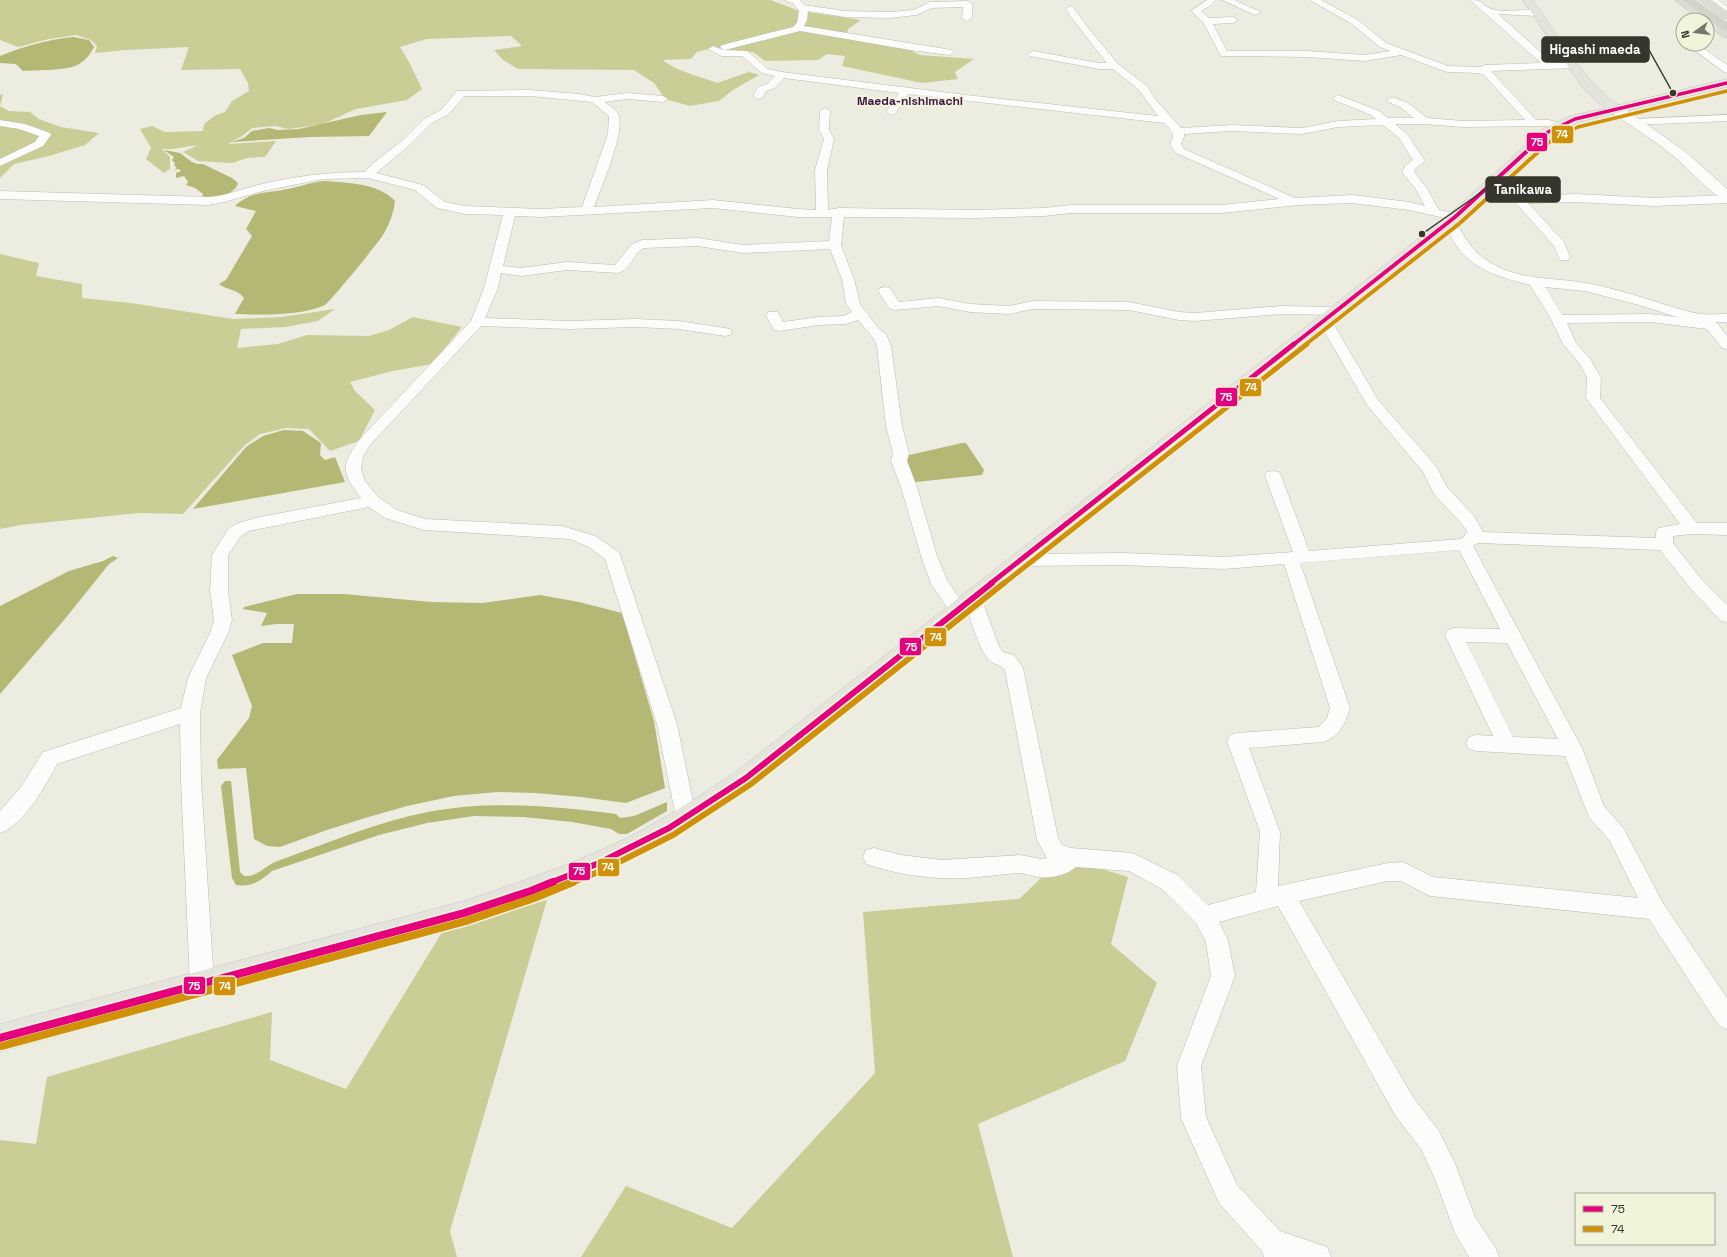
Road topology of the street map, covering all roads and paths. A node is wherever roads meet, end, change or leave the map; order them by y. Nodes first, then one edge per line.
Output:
1 (790, 0) edge
2 (1212, 0) edge
3 (1226, 0) edge
4 (1314, 0) edge
5 (1474, 0) edge
6 (1529, 0) edge
7 (1680, 0) edge
8 (1688, 0) edge
9 (1700, 0) edge
10 (1705, 0) edge
11 (1712, 0) edge
12 (803, 8) junction
13 (1070, 9) dead end
14 (1488, 10) junction
15 (1727, 11) edge
16 (1256, 12) dead end
17 (1696, 12) edge
18 (1537, 13) junction
19 (1727, 16) edge
20 (967, 18) dead end
21 (1233, 20) dead end
22 (1727, 20) edge
23 (1207, 21) junction
24 (1715, 26) edge
25 (799, 28) junction
26 (1727, 28) edge
27 (1727, 35) edge
28 (950, 52) dead end
29 (1702, 52) edge
30 (1399, 53) junction
31 (1033, 54) dead end
32 (1115, 66) junction
33 (1550, 66) junction
34 (1574, 66) junction
35 (1727, 70) edge
36 (1484, 71) junction
37 (782, 75) junction
38 (1727, 83) edge
39 (906, 90) junction
40 (758, 96) dead end
41 (1338, 98) dead end
42 (663, 99) dead end
43 (1103, 99) dead end
44 (595, 100) junction
45 (1392, 100) dead end
46 (1616, 109) junction
47 (825, 111) dead end
48 (891, 112) dead end
49 (1098, 113) junction
50 (1727, 118) edge
51 (1167, 120) junction
52 (1424, 121) junction
53 (1385, 122) junction
54 (1634, 122) junction
55 (1532, 123) junction
56 (0, 124) edge
57 (1560, 126) junction
58 (1178, 131) junction
59 (0, 163) edge
60 (368, 175) junction
61 (1493, 183) junction
62 (0, 195) edge
63 (1727, 196) edge
64 (1727, 199) edge
65 (1519, 200) junction
66 (1292, 202) junction
67 (587, 211) junction
68 (510, 212) junction
69 (822, 212) junction
70 (839, 212) junction
71 (1446, 216) junction
72 (835, 246) junction
73 (1564, 256) dead end
74 (496, 269) junction
75 (1535, 282) junction
76 (885, 291) dead end
77 (860, 314) junction
78 (773, 315) dead end
79 (1329, 315) junction
80 (1651, 318) junction
81 (1701, 318) junction
82 (1727, 318) edge
83 (1558, 319) junction
84 (477, 322) junction
85 (1602, 330) dead end
86 (725, 332) dead end
87 (1727, 345) edge
88 (1273, 476) dead end
89 (372, 501) junction
90 (1692, 528) junction
91 (1727, 529) edge
92 (1468, 541) junction
93 (1665, 544) junction
94 (1296, 557) junction
95 (1020, 560) junction
96 (965, 604) junction
97 (1727, 616) edge
98 (1513, 636) junction
99 (190, 713) junction
100 (1476, 743) dead end
101 (1507, 744) junction
102 (1572, 748) junction
103 (686, 817) junction
104 (0, 824) edge
105 (874, 857) dead end
106 (1071, 857) junction
107 (1276, 897) junction
108 (1655, 910) junction
109 (1204, 916) junction
110 (202, 983) junction
111 (1727, 1018) edge
112 (0, 1038) edge
113 (1275, 1250) edge
114 (1317, 1257) edge
115 (1485, 1257) edge

1 - 12 street
2 - 23 street
3 - 16 street
4 - 30 street
5 - 14 street
6 - 18 main road
7 - 17 highway
8 - 26 highway
9 - 22 highway
10 - 19 highway
11 - 15 street
12 - 20 street
12 - 25 street
13 - 32 street
14 - 18 street
14 - 33 street
18 - 34 main road
21 - 23 street
23 - 30 street
24 - 27 highway
25 - 28 street
25 - 37 street
29 - 35 street
30 - 36 street
31 - 32 street
32 - 51 street
33 - 34 street
33 - 36 street
34 - 46 main road
36 - 55 street
37 - 39 street
37 - 40 street
38 - 46 main road
39 - 48 street
39 - 49 street
41 - 53 street
42 - 44 street
43 - 49 street
44 - 60 street
44 - 67 street
45 - 52 street
46 - 54 street
46 - 57 main road
47 - 69 street
49 - 51 street
50 - 54 street
51 - 58 street
52 - 53 street
52 - 55 street
53 - 58 street
53 - 71 street
54 - 63 street
55 - 57 street
56 - 59 street
57 - 61 main road
58 - 66 street
60 - 62 street
60 - 68 street
61 - 65 street
61 - 71 main road
64 - 65 street
65 - 73 street
66 - 70 street
66 - 71 street
67 - 68 street
67 - 69 street
68 - 74 street
69 - 70 street
70 - 72 street
71 - 75 street
71 - 79 main road
72 - 74 street
72 - 77 street
74 - 84 street
75 - 81 street
75 - 83 street
76 - 79 street
77 - 78 street
77 - 96 street
79 - 92 street
79 - 95 main road
80 - 81 street
80 - 83 street
80 - 85 street
80 - 87 street
81 - 82 street
83 - 90 street
84 - 86 street
84 - 89 street
88 - 94 street
89 - 99 street
89 - 103 street
90 - 91 street
90 - 93 street
92 - 93 street
92 - 94 street
92 - 98 street
93 - 97 street
94 - 95 street
94 - 107 street
95 - 96 main road
96 - 103 main road
96 - 106 street
98 - 101 street
98 - 102 street
99 - 104 street
99 - 110 street
100 - 101 street
101 - 102 street
102 - 108 street
103 - 110 main road
105 - 106 street
106 - 109 street
107 - 108 street
107 - 109 street
107 - 115 street
108 - 111 street
109 - 113 street
110 - 112 main road
113 - 114 street

